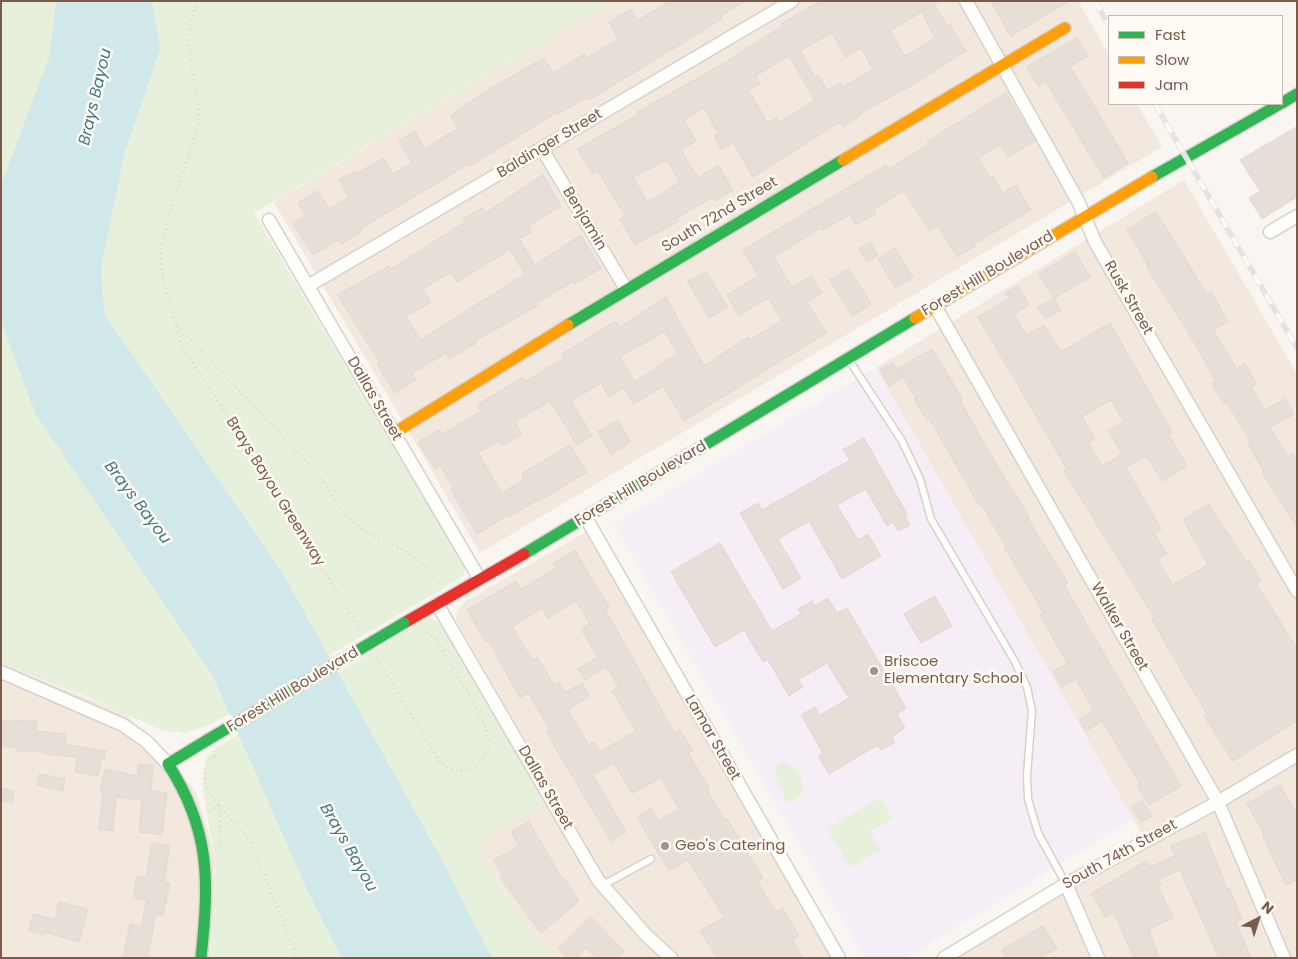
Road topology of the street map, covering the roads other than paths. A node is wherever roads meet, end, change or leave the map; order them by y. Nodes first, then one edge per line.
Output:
1 (792, 1) edge
2 (966, 1) edge
3 (1065, 28) dead end
4 (1003, 65) junction
5 (1297, 94) edge
6 (1283, 102) edge
7 (1278, 105) edge
8 (542, 149) junction
9 (1084, 216) junction
10 (1297, 216) edge
11 (269, 220) dead end
12 (1270, 232) dead end
13 (308, 286) junction
14 (626, 289) junction
15 (935, 306) junction
16 (848, 358) junction
17 (394, 433) junction
18 (586, 518) junction
19 (479, 578) junction
20 (1297, 592) edge
21 (442, 601) junction
22 (1, 672) edge
23 (1297, 755) edge
24 (168, 764) junction
25 (1218, 802) junction
26 (651, 860) dead end
27 (1066, 884) junction
28 (603, 885) junction
29 (200, 958) edge
30 (671, 958) edge
31 (839, 958) edge
32 (944, 958) edge
33 (1098, 958) edge
34 (1284, 958) edge

1 - 8 street, Baldinger Street
2 - 4 street, Rusk Street
3 - 4 street, South 72nd Street
4 - 9 street, Rusk Street
4 - 14 street, South 72nd Street
5 - 6 street, Forest Hill Boulevard
7 - 9 street, Forest Hill Boulevard
8 - 13 street, Baldinger Street
8 - 14 street, Benjamin
9 - 15 street, Forest Hill Boulevard
9 - 20 street, Rusk Street
10 - 12 street
11 - 13 street, Dallas Street
13 - 17 street, Dallas Street
14 - 17 street, South 72nd Street
15 - 16 street, Forest Hill Boulevard
15 - 25 street, Walker Street
16 - 18 street, Forest Hill Boulevard
16 - 27 lane
17 - 19 street, Dallas Street
18 - 19 street, Forest Hill Boulevard
18 - 31 street, Lamar Street
19 - 21 street, Forest Hill Boulevard
21 - 24 street, Forest Hill Boulevard, bridge
21 - 28 street, Dallas Street
22 - 24 street
23 - 25 street, South 74th Street
24 - 29 street
25 - 27 street, South 74th Street
25 - 34 street, Walker Street
26 - 28 lane
27 - 32 street, South 74th Street
27 - 33 street
28 - 30 street, Dallas Street

